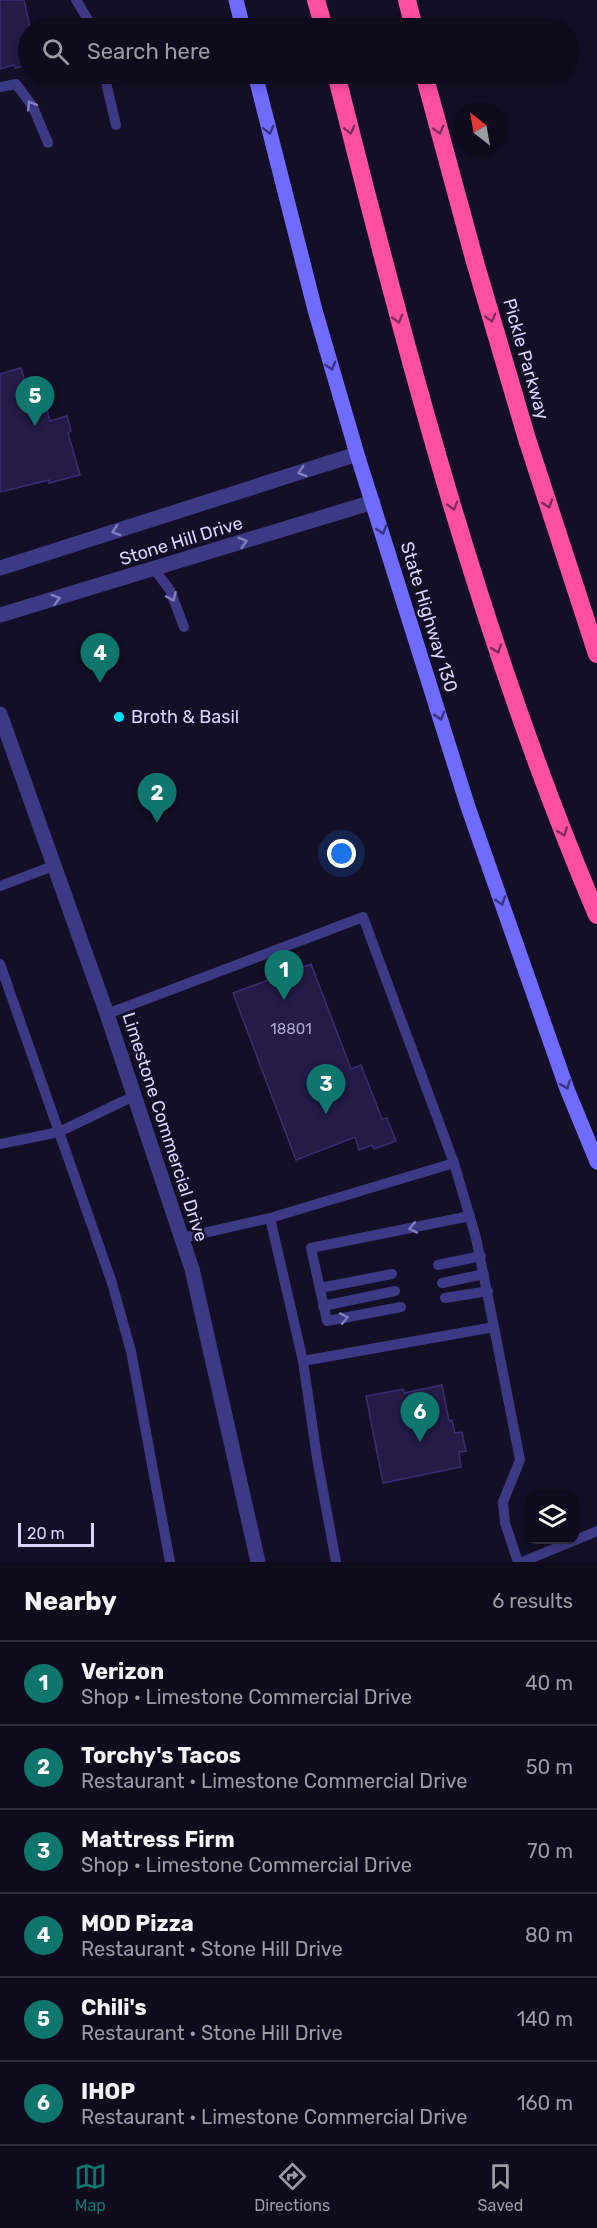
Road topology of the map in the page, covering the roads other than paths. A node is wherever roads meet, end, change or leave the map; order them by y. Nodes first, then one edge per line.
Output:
1 (76, 0) edge
2 (236, 0) edge
3 (316, 0) edge
4 (407, 0) edge
5 (87, 18) edge
6 (240, 18) edge
7 (321, 18) edge
8 (412, 18) edge
9 (106, 84) edge
10 (258, 84) edge
11 (339, 84) edge
12 (427, 84) edge
13 (0, 87) edge
14 (116, 125) dead end
15 (48, 142) dead end
16 (357, 454) junction
17 (373, 502) junction
18 (0, 568) edge
19 (154, 569) junction
20 (0, 615) edge
21 (184, 627) dead end
22 (597, 654) edge
23 (0, 714) edge
24 (53, 866) junction
25 (0, 886) edge
26 (597, 915) edge
27 (0, 964) edge
28 (107, 1014) junction
29 (134, 1096) junction
30 (59, 1132) junction
31 (0, 1144) edge
32 (597, 1162) edge
33 (454, 1163) junction
34 (470, 1216) junction
35 (270, 1218) junction
36 (182, 1238) junction
37 (481, 1256) junction
38 (438, 1265) dead end
39 (392, 1274) dead end
40 (484, 1274) junction
41 (442, 1283) dead end
42 (320, 1288) junction
43 (488, 1291) junction
44 (396, 1292) dead end
45 (445, 1298) dead end
46 (323, 1306) junction
47 (401, 1307) dead end
48 (494, 1327) junction
49 (303, 1360) junction
50 (597, 1531) edge
51 (170, 1562) edge
52 (258, 1562) edge
53 (336, 1562) edge
54 (520, 1562) edge

1 - 5 lane
2 - 6 main road
3 - 7 highway
4 - 8 highway
9 - 14 lane
10 -> 16 main road, State Highway 130
11 -> 26 highway
12 -> 22 highway, Pickle Parkway
15 -> 13 lane
16 - 17 main road, State Highway 130
16 -> 18 street, Stone Hill Drive
19 -> 17 street, Stone Hill Drive
17 -> 32 main road, State Highway 130
20 -> 19 street, Stone Hill Drive
19 -> 21 lane
23 - 24 street, Limestone Commercial Drive
24 - 25 lane
24 - 28 street, Limestone Commercial Drive
27 - 30 lane
28 - 29 street, Limestone Commercial Drive
28 - 33 lane
29 - 30 lane
29 - 36 street, Limestone Commercial Drive
30 - 31 lane
30 - 51 lane
33 - 34 lane
33 - 35 lane
34 - 37 lane
34 -> 42 lane
35 - 36 lane
35 - 49 lane
36 - 52 street, Limestone Commercial Drive
37 - 38 lane
37 - 40 lane
39 - 42 lane
40 - 41 lane
40 - 43 lane
42 - 46 lane
43 - 45 lane
43 - 48 lane
44 - 46 lane
46 -> 47 lane
48 - 49 lane
48 - 54 lane
49 - 53 lane
50 - 54 lane

